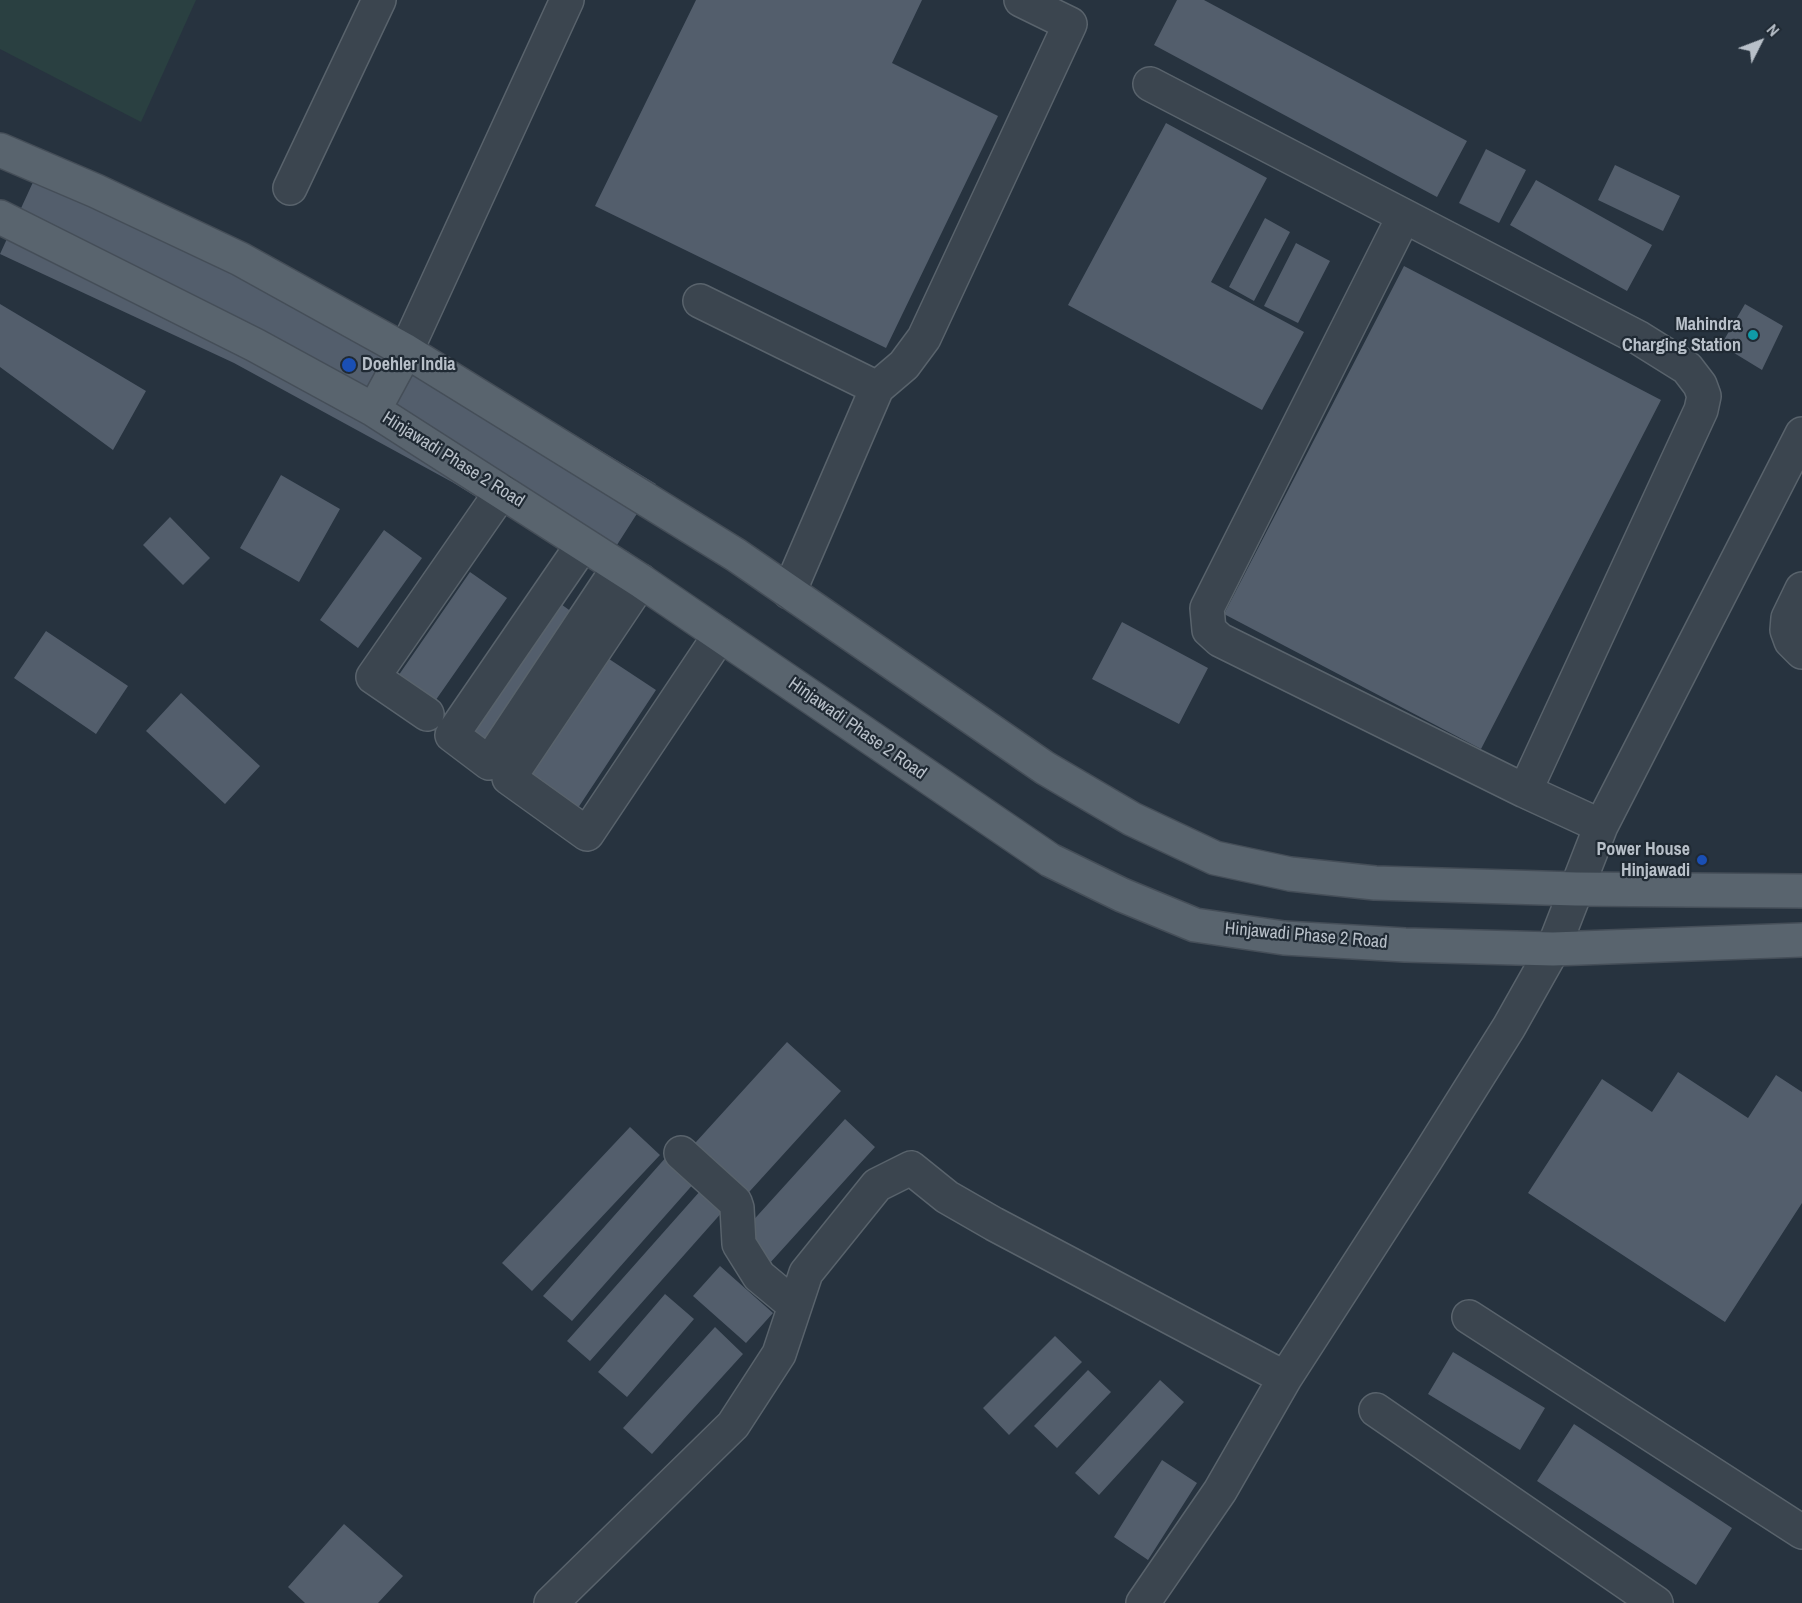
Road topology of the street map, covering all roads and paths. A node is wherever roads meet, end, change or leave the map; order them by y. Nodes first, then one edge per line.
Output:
1 (379, 0) edge
2 (567, 0) edge
3 (1021, 0) edge
4 (1150, 84) dead end
5 (0, 150) edge
6 (290, 188) dead end
7 (1404, 216) junction
8 (0, 217) edge
9 (700, 302) dead end
10 (406, 351) junction
11 (877, 388) junction
12 (374, 410) junction
13 (1802, 434) edge
14 (502, 491) junction
15 (583, 544) junction
16 (630, 574) junction
17 (1802, 589) edge
18 (550, 591) junction
19 (789, 592) junction
20 (587, 614) junction
21 (720, 634) junction
22 (1802, 652) edge
23 (427, 714) dead end
24 (1525, 791) junction
25 (1601, 826) junction
26 (1576, 889) junction
27 (1802, 891) edge
28 (1802, 940) edge
29 (1554, 949) junction
30 (681, 1153) dead end
31 (795, 1306) junction
32 (1469, 1317) dead end
33 (1285, 1378) junction
34 (1376, 1410) dead end
35 (1802, 1532) edge
36 (551, 1603) edge
37 (1143, 1603) edge
38 (1656, 1603) edge

1 - 6 street
2 - 10 street
3 - 11 street
4 - 7 street
5 - 10 main road
7 - 24 street
7 - 24 street
8 - 12 main road, Hinjawadi Phase 2 Road
9 - 11 street
10 - 12 main road
10 - 19 main road
11 - 19 street
12 - 14 main road, Hinjawadi Phase 2 Road
13 - 25 street
14 - 15 main road, Hinjawadi Phase 2 Road
14 - 23 street
15 - 16 main road, Hinjawadi Phase 2 Road
15 - 18 street
16 - 20 street
16 - 21 main road, Hinjawadi Phase 2 Road
16 - 21 street
17 - 22 street
18 - 20 street
18 - 20 street
19 - 26 main road
21 - 29 main road, Hinjawadi Phase 2 Road
24 - 25 street
25 - 26 street
26 - 27 main road
26 - 29 street
28 - 29 main road, Hinjawadi Phase 2 Road
29 - 33 street
30 - 31 street
31 - 33 street
31 - 36 street
32 - 35 street
33 - 37 street
34 - 38 street

